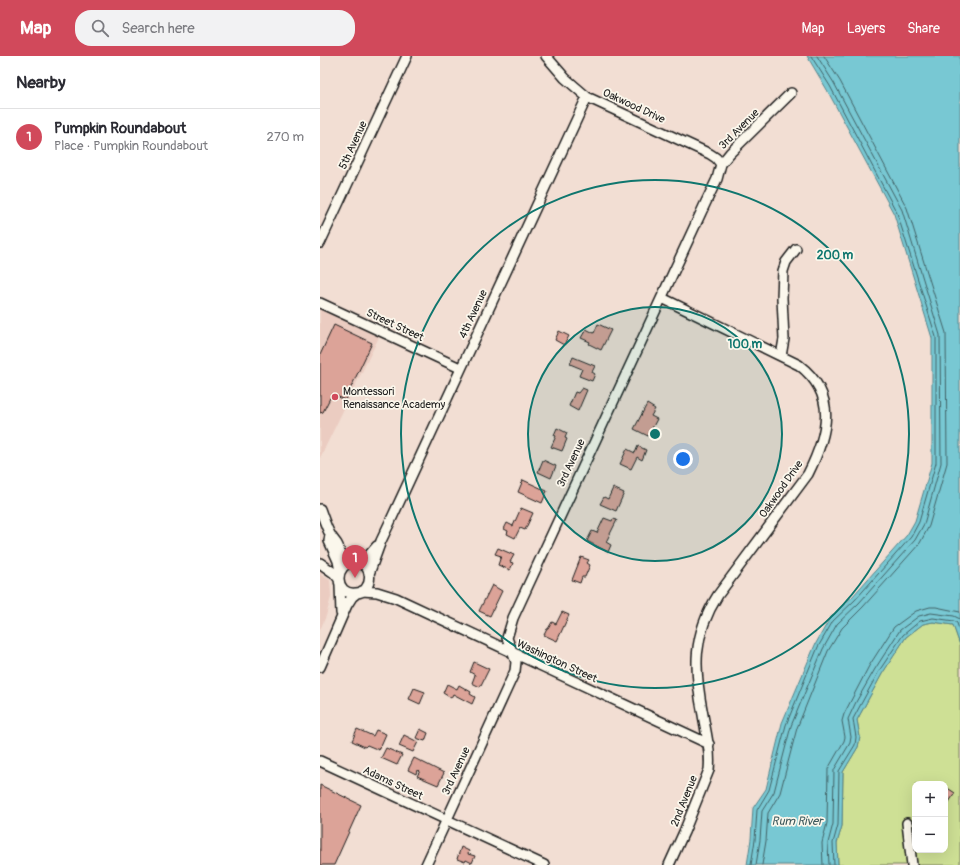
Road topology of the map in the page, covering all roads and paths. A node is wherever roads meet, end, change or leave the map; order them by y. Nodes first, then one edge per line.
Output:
1 (407, 56) edge
2 (546, 56) edge
3 (791, 93) dead end
4 (587, 97) junction
5 (721, 164) junction
6 (320, 243) edge
7 (796, 248) dead end
8 (662, 298) junction
9 (320, 303) edge
10 (781, 356) junction
11 (460, 368) junction
12 (320, 509) edge
13 (330, 534) junction
14 (381, 541) junction
15 (320, 563) edge
16 (357, 563) junction
17 (370, 575) junction
18 (339, 579) junction
19 (359, 592) junction
20 (396, 598) junction
21 (341, 619) junction
22 (513, 653) junction
23 (320, 667) edge
24 (709, 744) junction
25 (320, 762) edge
26 (446, 820) junction
27 (907, 822) dead end
28 (426, 865) edge
29 (544, 865) edge
30 (669, 865) edge
31 (912, 865) edge

1 - 6 street, 5th Avenue
2 - 4 street, Oakwood Drive
3 - 5 street, 3rd Avenue
4 - 5 street, Oakwood Drive
4 - 11 street, 4th Avenue
5 - 8 street, 3rd Avenue
7 - 10 street
8 - 10 street, Oakwood Drive
8 - 22 street, 3rd Avenue
9 - 11 street, Street Street
10 - 24 street, Oakwood Drive
11 - 14 street, 4th Avenue
12 - 13 street
13 - 16 street
13 - 18 street
14 - 16 street, 4th Avenue
14 - 17 street, 4th Avenue
15 - 18 street
16 - 17 street
16 - 18 street
17 - 19 street
17 - 20 street, Washington Street
18 - 19 street
18 - 21 street
19 - 20 street, Washington Street
19 - 21 street
20 - 22 street, Washington Street
21 - 23 street
22 - 24 street, Washington Street
22 - 26 street, 3rd Avenue
24 - 30 street, 2nd Avenue
25 - 26 street, Adams Street
26 - 28 street, 3rd Avenue
26 - 29 street, Adams Street
27 - 31 street

